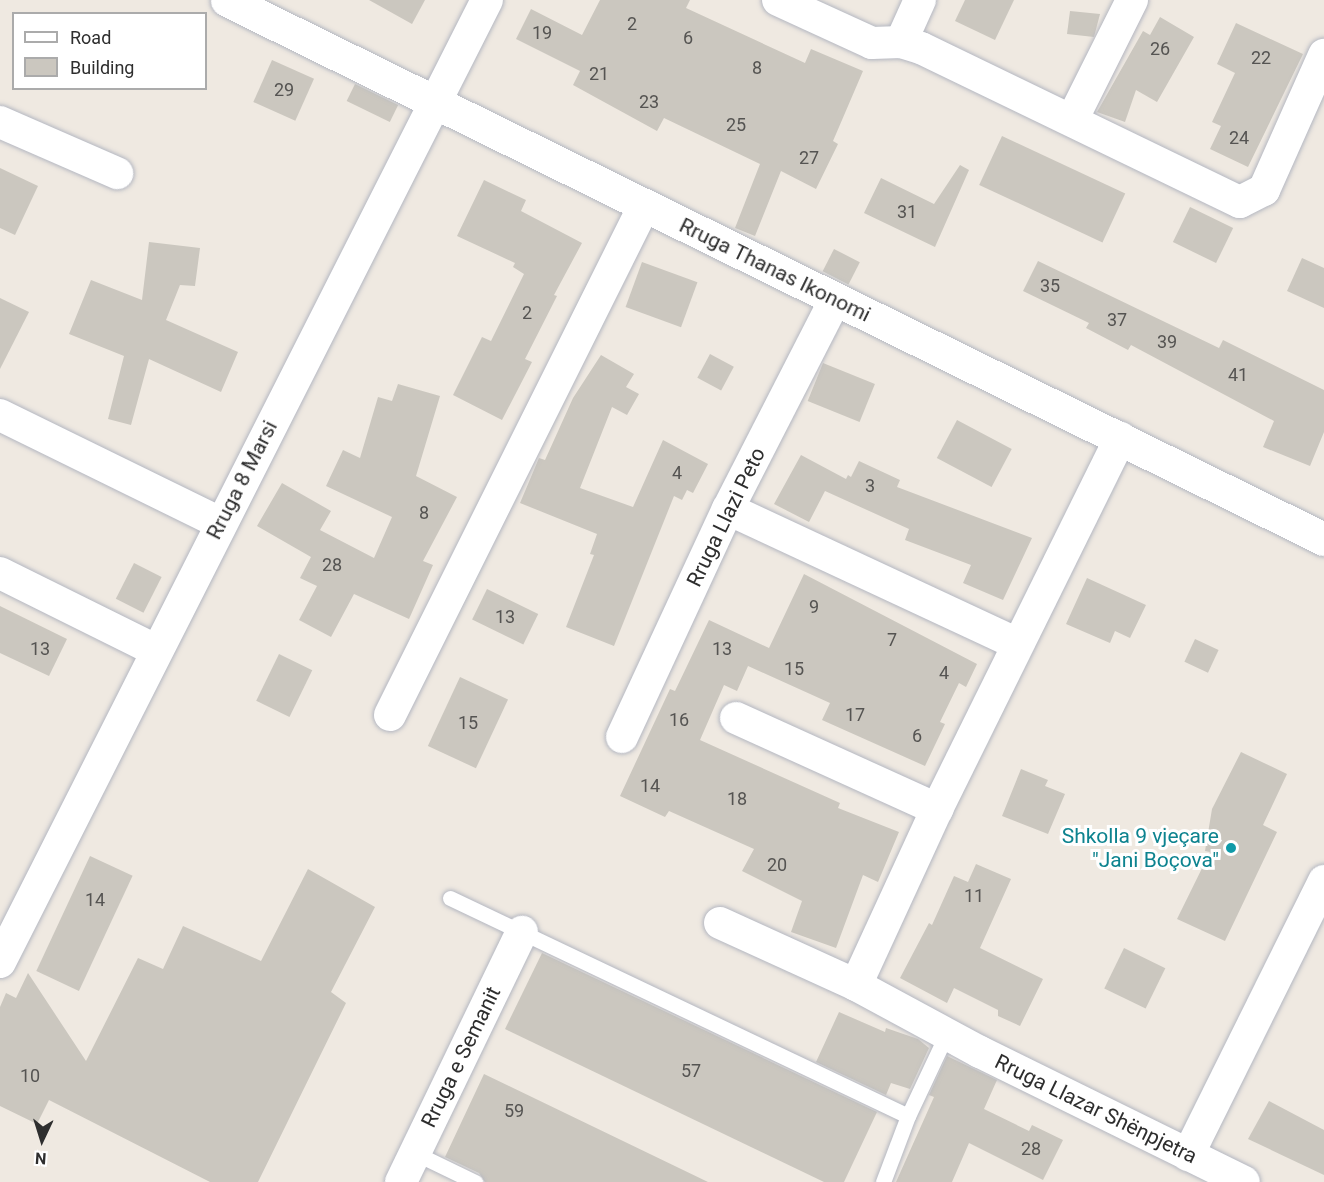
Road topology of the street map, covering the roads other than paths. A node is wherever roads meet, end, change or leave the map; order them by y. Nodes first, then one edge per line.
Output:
1 (227, 0) edge
2 (487, 0) edge
3 (778, 0) edge
4 (920, 0) edge
5 (1132, 0) edge
6 (901, 42) junction
7 (1324, 55) edge
8 (436, 104) junction
9 (1072, 120) junction
10 (0, 122) edge
11 (117, 173) dead end
12 (644, 206) junction
13 (835, 300) junction
14 (0, 415) edge
15 (1120, 438) junction
16 (728, 509) junction
17 (220, 523) junction
18 (1324, 539) edge
19 (0, 573) edge
20 (1017, 645) junction
21 (155, 650) junction
22 (390, 715) dead end
23 (736, 718) dead end
24 (622, 737) dead end
25 (937, 809) junction
26 (1324, 881) edge
27 (450, 898) dead end
28 (720, 923) dead end
29 (522, 932) junction
30 (0, 962) edge
31 (856, 985) junction
32 (947, 1033) junction
33 (908, 1116) junction
34 (415, 1153) junction
35 (1188, 1155) junction
36 (401, 1182) edge
37 (475, 1182) edge
38 (883, 1182) edge
39 (1244, 1182) edge

1 - 8 street, Rruga Thanas Ikonomi
2 - 8 street, Rruga 8 Marsi
3 - 6 street
4 - 6 street
5 - 9 street
6 - 9 street
7 - 9 street
8 - 12 street, Rruga Thanas Ikonomi
8 - 17 street, Rruga 8 Marsi
10 - 11 street
12 - 13 street, Rruga Thanas Ikonomi
12 - 22 street
13 - 15 street, Rruga Thanas Ikonomi
13 - 16 street, Rruga Llazi Peto
14 - 17 street
15 - 18 street, Rruga Thanas Ikonomi
15 - 20 street
16 - 20 street
16 - 24 street, Rruga Llazi Peto
17 - 21 street, Rruga 8 Marsi
19 - 21 street
20 - 25 street
21 - 30 street, Rruga 8 Marsi
23 - 25 street
25 - 31 street
26 - 35 street
27 - 29 lane
28 - 31 street, Rruga Llazar Shënpjetra
29 - 33 lane
29 - 34 street, Rruga e Semanit
31 - 32 street, Rruga Llazar Shënpjetra
32 - 33 lane
32 - 35 street, Rruga Llazar Shënpjetra
33 - 38 lane
34 - 36 street, Rruga e Semanit
34 - 37 lane
35 - 39 street, Rruga Llazar Shënpjetra

